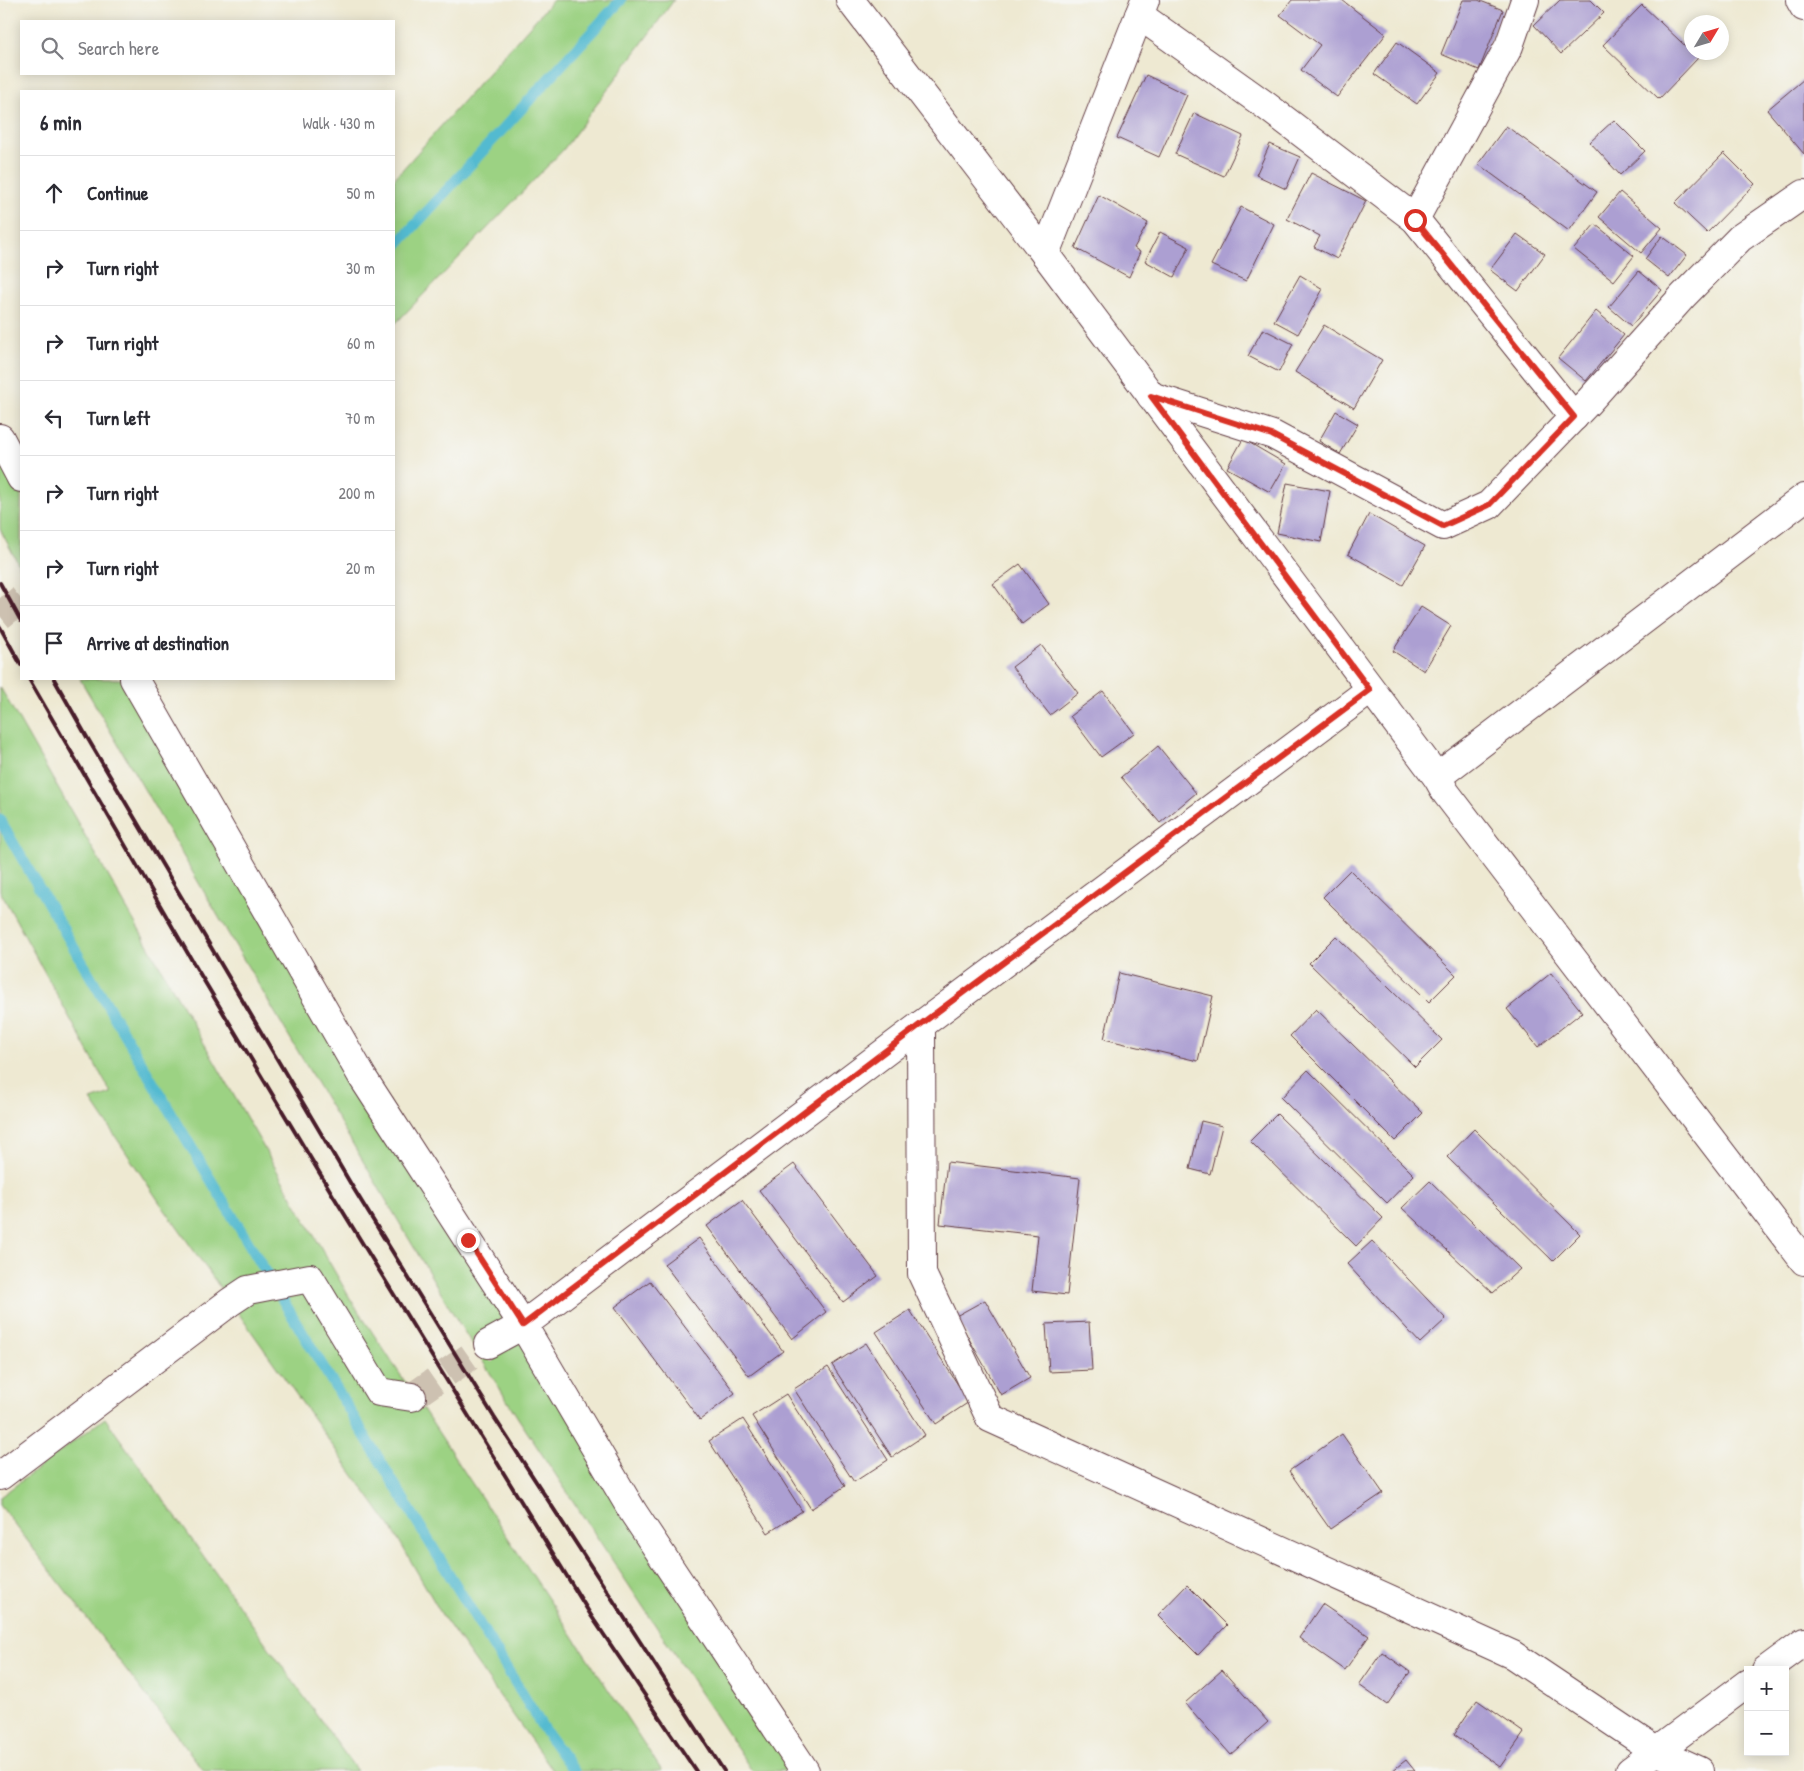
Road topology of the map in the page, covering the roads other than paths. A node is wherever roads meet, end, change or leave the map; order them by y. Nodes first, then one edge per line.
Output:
1 (850, 0) edge
2 (1525, 0) edge
3 (1800, 0) edge
4 (1804, 7) edge
5 (1142, 8) edge
6 (1804, 194) edge
7 (1415, 220) junction
8 (1045, 254) junction
9 (1151, 396) junction
10 (1574, 417) junction
11 (0, 438) edge
12 (20, 476) edge
13 (1804, 498) edge
14 (135, 680) edge
15 (1370, 690) junction
16 (1437, 777) junction
17 (921, 1024) junction
18 (1804, 1261) edge
19 (523, 1325) junction
20 (488, 1344) tunnel mouth
21 (412, 1397) tunnel mouth
22 (0, 1476) edge
23 (1804, 1642) edge
24 (1771, 1666) edge
25 (1744, 1686) edge
26 (1656, 1751) junction
27 (806, 1771) edge
28 (1630, 1771) edge
29 (1700, 1771) edge

1 - 8 street
2 - 7 street
3 - 4 street
5 - 7 street
5 - 8 street
6 - 10 street
7 - 10 street
8 - 9 street
9 - 10 street
9 - 15 street
11 - 12 street
13 - 16 street
14 - 19 street
15 - 16 street
15 - 17 street
16 - 18 street
17 - 19 street
17 - 26 street
19 - 20 street
19 - 27 street
21 - 22 street
23 - 24 street
25 - 26 street
26 - 28 street
26 - 29 street

